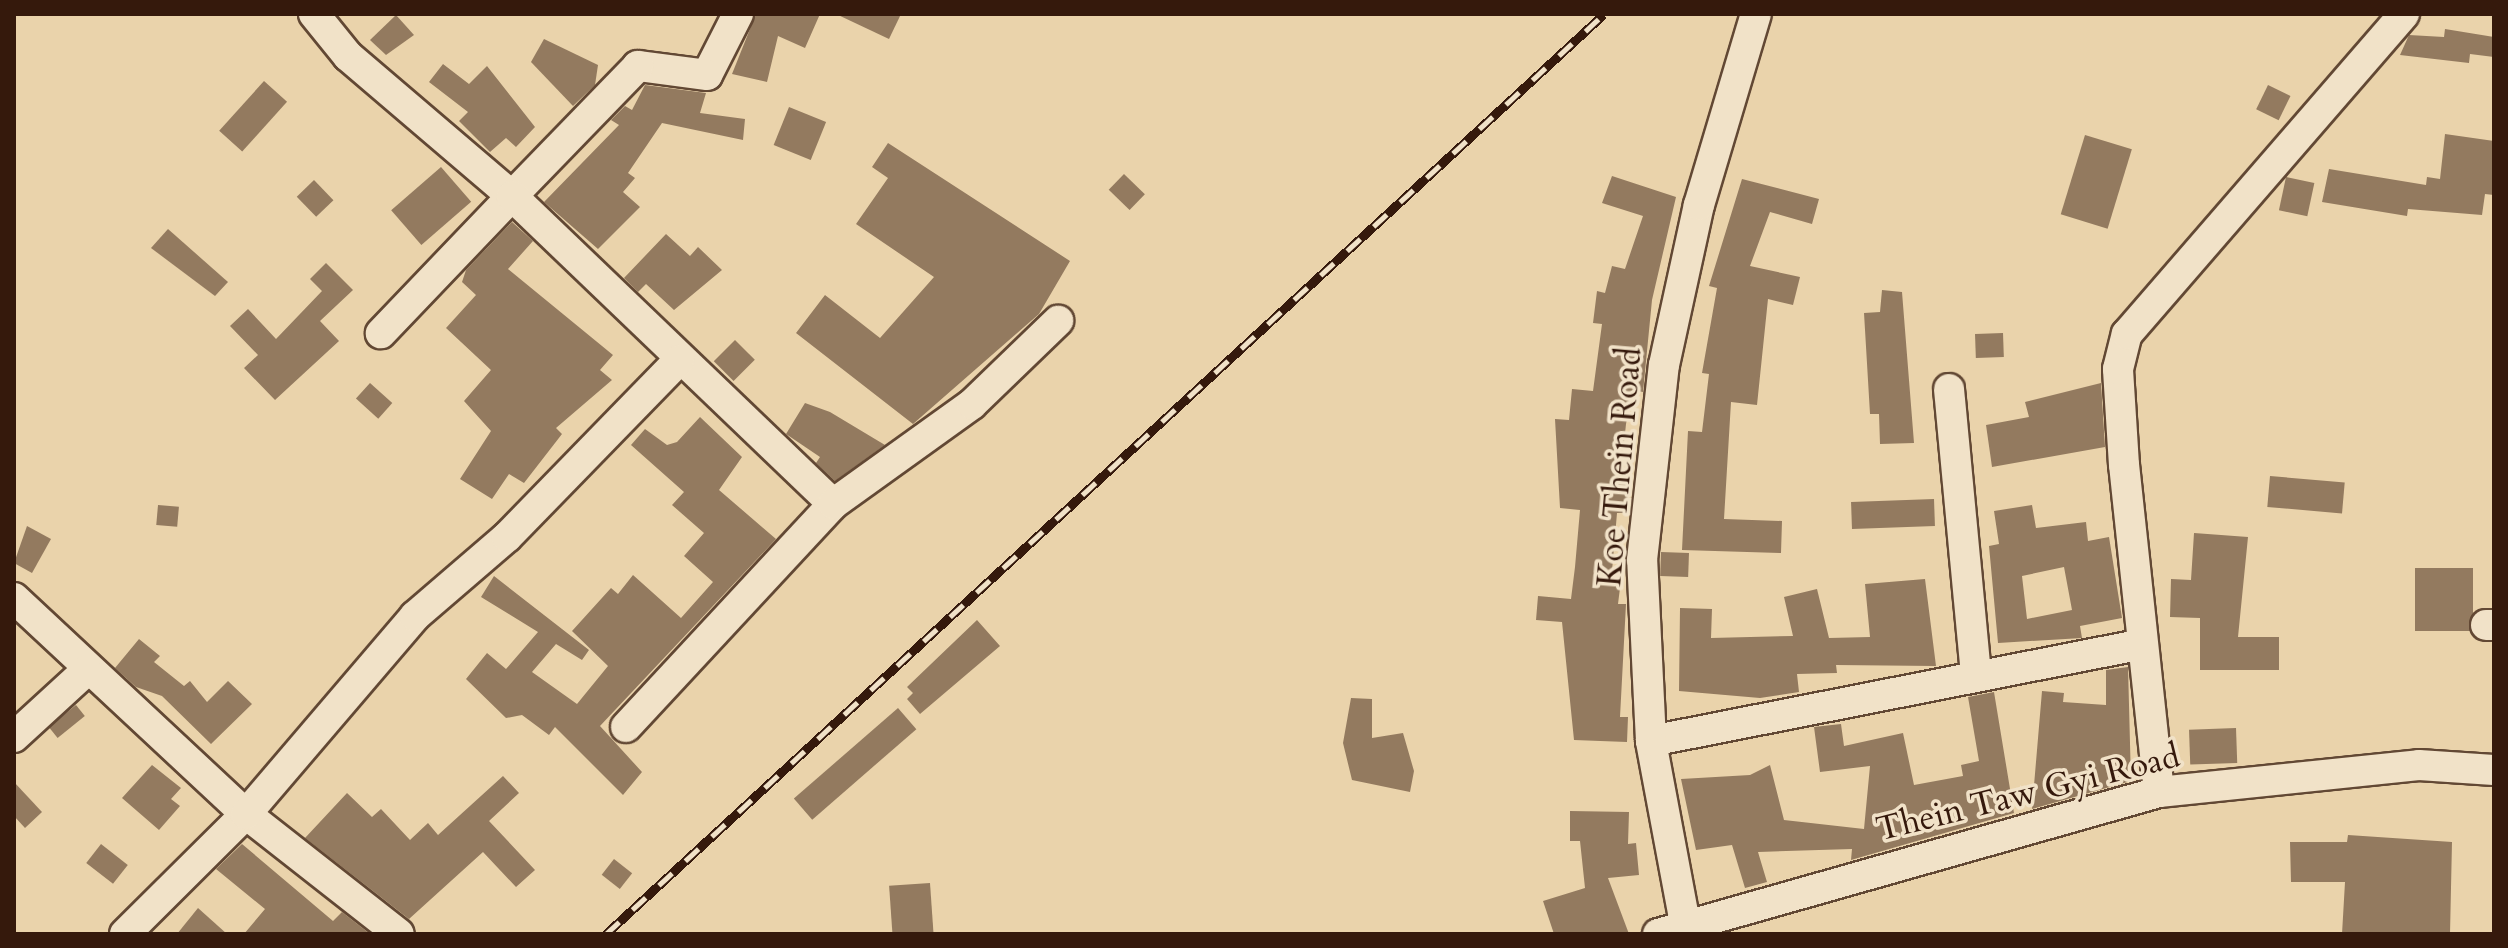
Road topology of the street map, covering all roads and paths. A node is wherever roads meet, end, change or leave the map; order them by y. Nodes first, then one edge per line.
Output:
1 (314, 14) edge
2 (738, 14) edge
3 (1756, 14) edge
4 (2404, 14) edge
5 (512, 196) junction
6 (1058, 321) dead end
7 (381, 333) dead end
8 (679, 360) junction
9 (1949, 389) dead end
10 (833, 504) junction
11 (14, 598) edge
12 (2143, 644) junction
13 (86, 671) junction
14 (1976, 676) junction
15 (626, 727) dead end
16 (14, 737) edge
17 (1651, 741) junction
18 (2494, 770) edge
19 (2159, 792) junction
20 (246, 814) junction
21 (1676, 931) edge
22 (125, 934) edge
23 (399, 934) edge

1 - 5 street
2 - 5 street
3 - 17 street, Koe Thein Road
4 - 12 street
5 - 7 street
5 - 8 street
6 - 10 street
8 - 10 street
8 - 20 street
9 - 14 street
10 - 15 street
11 - 13 street
12 - 14 street
12 - 19 street
13 - 16 street
13 - 20 street
14 - 17 street
17 - 21 street, Koe Thein Road
18 - 19 street, Thein Taw Gyi Road
19 - 21 street, Thein Taw Gyi Road
20 - 22 street
20 - 23 street

